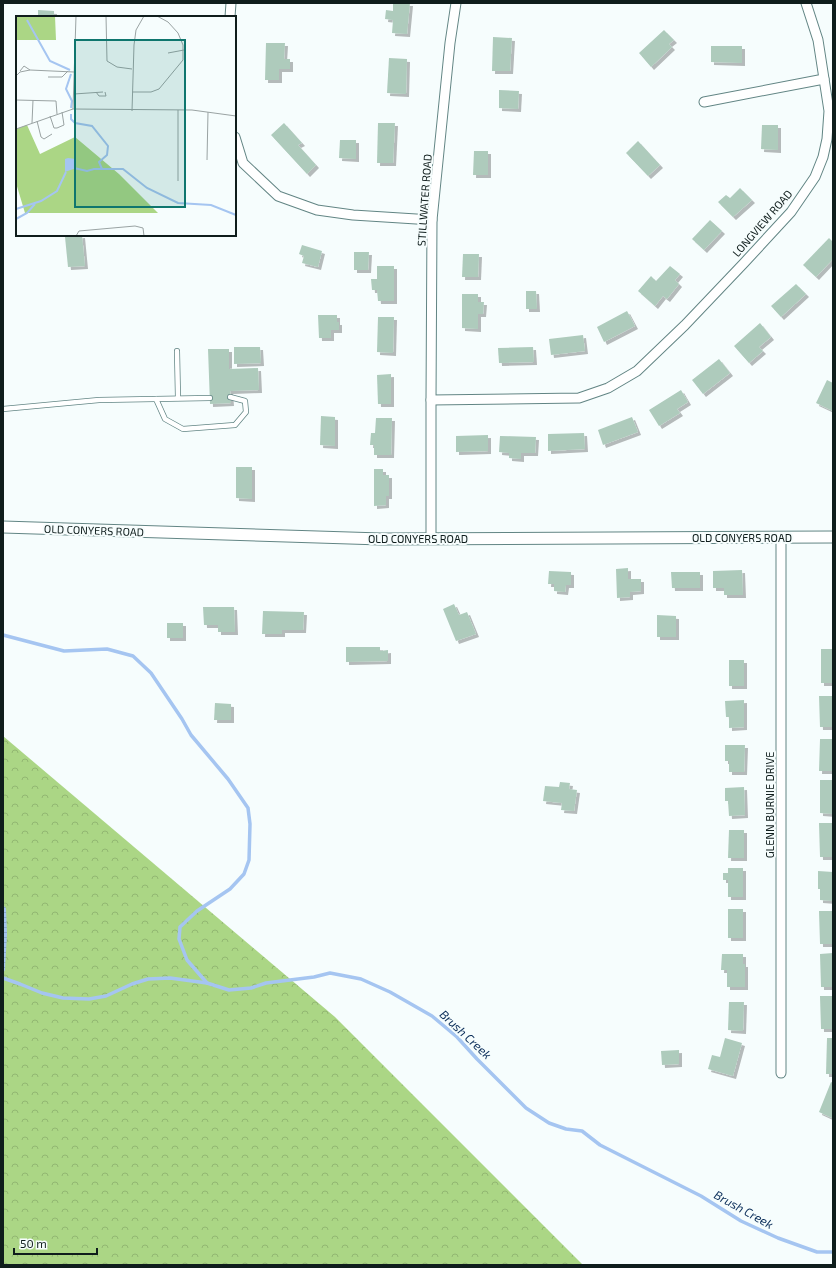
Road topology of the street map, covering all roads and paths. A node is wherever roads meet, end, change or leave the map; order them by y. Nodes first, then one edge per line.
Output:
1 (231, 3) edge
2 (456, 3) edge
3 (806, 3) edge
4 (230, 16) edge
5 (824, 79) junction
6 (704, 102) dead end
7 (236, 140) edge
8 (432, 220) junction
9 (177, 351) dead end
10 (230, 397) dead end
11 (178, 398) junction
12 (210, 398) dead end
13 (156, 399) junction
14 (431, 400) junction
15 (3, 409) edge
16 (3, 527) edge
17 (781, 537) junction
18 (833, 537) edge
19 (432, 538) junction
20 (781, 1073) dead end

1 - 4 street
2 - 8 street, STILLWATER ROAD
3 - 5 street, LONGVIEW ROAD
5 - 6 street
5 - 14 street, LONGVIEW ROAD
7 - 8 street
8 - 14 street, STILLWATER ROAD
9 - 11 lane
10 - 13 lane
11 - 12 lane
11 - 13 lane
13 - 15 lane
14 - 19 street, STILLWATER ROAD
16 - 19 street, OLD CONYERS ROAD
17 - 18 street, OLD CONYERS ROAD
17 - 19 street, OLD CONYERS ROAD
17 - 20 street, GLENN BURNIE DRIVE

